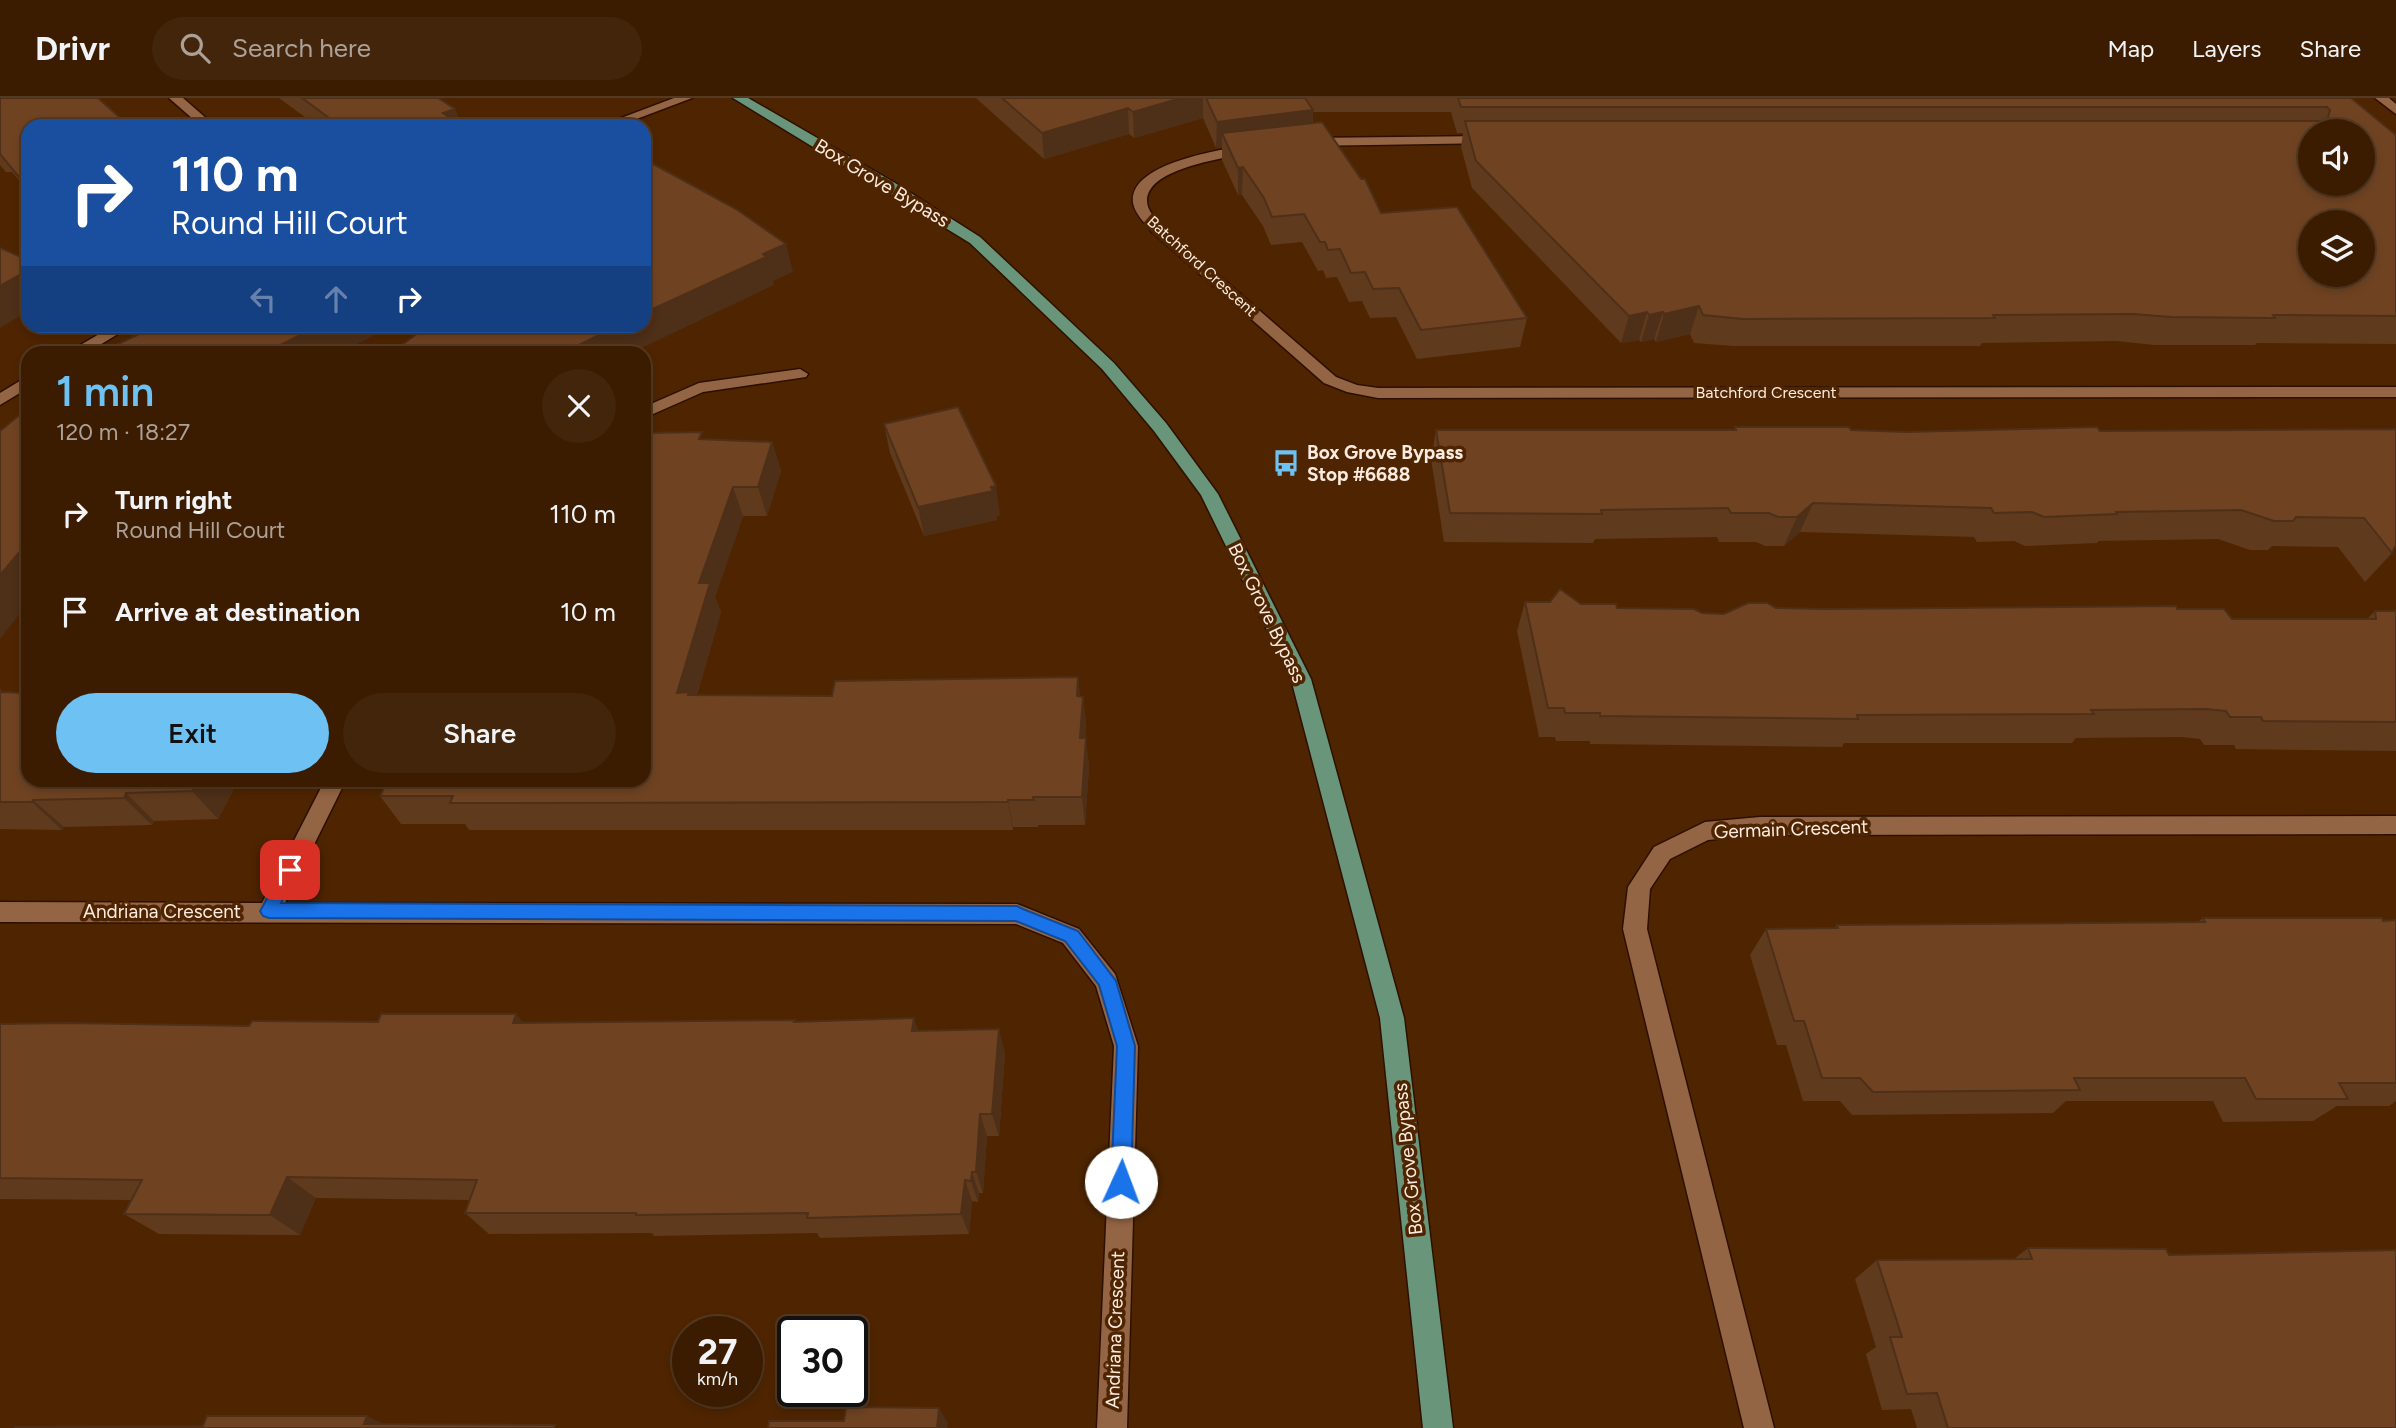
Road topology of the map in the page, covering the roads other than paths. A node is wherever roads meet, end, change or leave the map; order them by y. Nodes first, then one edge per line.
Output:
1 (175, 98) edge
2 (686, 98) edge
3 (740, 98) edge
4 (2381, 98) edge
5 (2396, 110) edge
6 (200, 119) edge
7 (626, 119) edge
8 (1508, 140) edge
9 (1292, 144) edge
10 (1268, 146) edge
11 (110, 333) edge
12 (87, 346) edge
13 (800, 374) dead end
14 (21, 386) edge
15 (2396, 392) edge
16 (0, 400) edge
17 (651, 410) edge
18 (332, 787) edge
19 (2396, 825) edge
20 (269, 911) junction
21 (0, 912) edge
22 (1112, 1428) edge
23 (1438, 1428) edge
24 (1759, 1428) edge

1 - 6 street
2 - 7 street
3 - 23 main road, Box Grove Bypass
4 - 5 street
8 - 9 street
10 - 15 street, Batchford Crescent
11 - 12 street
13 - 17 street
14 - 16 street
18 - 20 street
19 - 24 street, Germain Crescent
20 - 21 street, Andriana Crescent
20 - 22 street, Andriana Crescent

